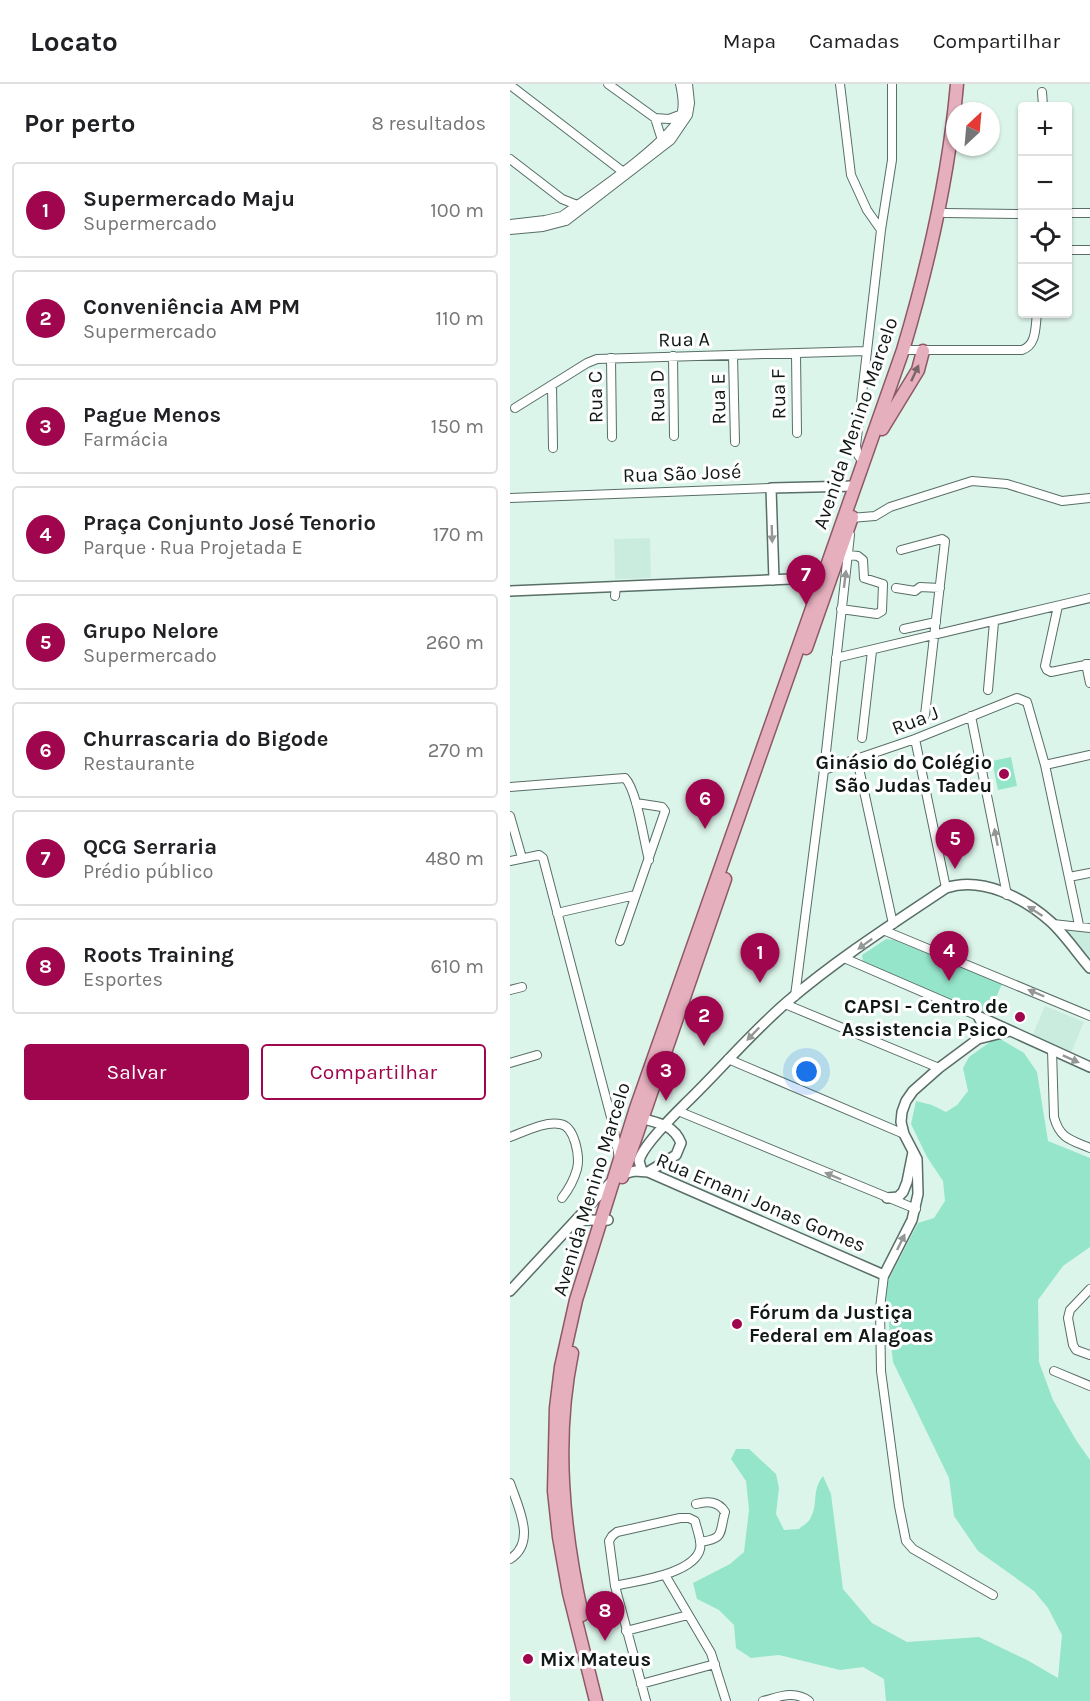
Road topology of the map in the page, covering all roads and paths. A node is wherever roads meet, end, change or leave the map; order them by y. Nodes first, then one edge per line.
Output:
1 (608, 84) edge
2 (680, 84) edge
3 (688, 84) edge
4 (840, 84) edge
5 (892, 84) edge
6 (957, 84) edge
7 (963, 84) edge
8 (510, 86) edge
9 (1042, 92) dead end
10 (961, 102) edge
11 (1043, 102) edge
12 (682, 114) junction
13 (656, 118) junction
14 (662, 140) junction
15 (955, 156) edge
16 (510, 159) edge
17 (622, 171) junction
18 (562, 199) junction
19 (577, 205) junction
20 (945, 213) junction
21 (1072, 213) edge
22 (1090, 213) edge
23 (1018, 214) edge
24 (562, 216) junction
25 (510, 224) edge
26 (510, 230) edge
27 (881, 230) junction
28 (1072, 250) edge
29 (1090, 250) edge
30 (1036, 318) edge
31 (867, 351) junction
32 (912, 351) junction
33 (796, 354) junction
34 (733, 355) junction
35 (673, 356) junction
36 (611, 358) junction
37 (552, 385) junction
38 (515, 408) dead end
39 (797, 433) dead end
40 (674, 436) dead end
41 (612, 437) dead end
42 (735, 442) dead end
43 (553, 448) dead end
44 (864, 463) junction
45 (855, 486) junction
46 (771, 488) junction
47 (510, 498) edge
48 (1090, 498) edge
49 (850, 522) junction
50 (901, 550) dead end
51 (848, 555) junction
52 (774, 580) junction
53 (826, 580) junction
54 (514, 588) edge
55 (896, 588) dead end
56 (940, 588) junction
57 (1090, 598) edge
58 (1058, 606) junction
59 (841, 609) junction
60 (936, 622) junction
61 (994, 622) junction
62 (904, 629) dead end
63 (935, 635) junction
64 (872, 651) junction
65 (836, 658) junction
66 (1088, 664) edge
67 (1090, 683) edge
68 (988, 690) dead end
69 (925, 715) dead end
70 (971, 716) junction
71 (862, 738) dead end
72 (915, 739) junction
73 (1090, 755) edge
74 (857, 759) junction
75 (1045, 765) junction
76 (824, 770) junction
77 (510, 787) edge
78 (636, 803) junction
79 (510, 816) edge
80 (522, 858) junction
81 (649, 860) junction
82 (510, 861) edge
83 (1090, 873) edge
84 (1069, 877) junction
85 (946, 888) junction
86 (635, 895) junction
87 (1007, 895) junction
88 (557, 913) junction
89 (893, 924) junction
90 (1053, 924) junction
91 (1079, 925) junction
92 (1090, 928) edge
93 (883, 930) junction
94 (620, 941) dead end
95 (844, 958) junction
96 (1090, 968) edge
97 (522, 987) dead end
98 (510, 990) edge
99 (795, 996) junction
100 (785, 1004) junction
101 (978, 1016) junction
102 (1090, 1016) edge
103 (1010, 1031) junction
104 (978, 1039) junction
105 (1052, 1050) junction
106 (537, 1055) dead end
107 (728, 1059) junction
108 (510, 1063) edge
109 (1090, 1067) edge
110 (939, 1068) junction
111 (678, 1111) junction
112 (638, 1117) junction
113 (666, 1124) junction
114 (904, 1134) junction
115 (510, 1137) edge
116 (1090, 1148) edge
117 (913, 1150) junction
118 (619, 1159) junction
119 (645, 1171) junction
120 (618, 1177) junction
121 (562, 1198) dead end
122 (887, 1198) junction
123 (916, 1209) junction
124 (604, 1221) junction
125 (884, 1275) junction
126 (1090, 1290) edge
127 (510, 1291) edge
128 (510, 1296) edge
129 (1090, 1355) edge
130 (1054, 1371) dead end
131 (1090, 1386) edge
132 (510, 1483) edge
133 (696, 1504) dead end
134 (700, 1542) junction
135 (510, 1559) edge
136 (664, 1575) junction
137 (615, 1586) junction
138 (993, 1595) dead end
139 (688, 1615) junction
140 (626, 1631) junction
141 (715, 1664) junction
142 (641, 1684) junction
143 (596, 1701) edge
144 (604, 1701) edge
145 (646, 1701) edge
146 (726, 1701) edge
147 (763, 1701) edge
148 (809, 1701) edge

1 - 13 street
2 - 12 street
3 - 26 street
4 - 27 street
5 - 27 street
6 - 32 main road, Avenida Menino Marcelo
7 - 10 main road
8 - 17 street
9 - 11 street
12 - 13 street
12 - 14 street
13 - 14 street
14 - 17 street
15 - 20 main road, Avenida Menino Marcelo
16 - 18 street
17 - 19 street
18 - 19 street
18 - 24 street
19 - 24 street
20 - 23 street
20 - 32 main road, Avenida Menino Marcelo
21 - 22 street
24 - 25 street
27 - 31 street
28 - 29 street
30 - 32 street
31 - 33 street, Rua A
31 - 44 street
32 - 44 main road, Avenida Menino Marcelo
49 -> 32 main road, Avenida Menino Marcelo
33 - 34 street, Rua A
33 - 39 street, Rua F
34 - 35 street, Rua A
34 - 42 street, Rua E
35 - 36 street, Rua A
35 - 40 street, Rua D
36 - 37 street, Rua A
36 - 41 street, Rua C
37 - 38 street, Rua A
37 - 43 street
44 - 45 main road, Avenida Menino Marcelo
45 - 46 street, Rua São José
45 - 53 main road, Avenida Menino Marcelo
46 - 47 street, Rua São José
46 -> 52 street
48 - 49 street
49 - 51 street
49 - 53 main road, Avenida Menino Marcelo
50 - 56 street
59 -> 51 street
51 - 59 street
52 - 53 street
52 - 54 street
53 - 112 main road, Avenida Menino Marcelo
55 - 56 street
56 - 60 street
57 - 58 street
58 - 61 street
58 - 66 street
59 - 65 street
60 - 62 street
60 - 63 street
61 - 63 street
61 - 68 street
63 - 64 street
63 - 69 street
64 - 65 street
64 - 71 street
65 - 76 street
66 - 67 street
70 - 72 street, Rua J
70 - 75 street, Rua J
87 -> 70 street
72 - 74 street, Rua J
72 - 85 street
73 - 75 street
74 - 76 street, Rua J
74 - 89 street
75 - 84 street
76 - 99 street
77 - 78 street
78 - 81 street
78 - 81 street
79 - 80 street
80 - 82 street
80 - 88 street
81 - 86 street
83 - 84 street
84 - 91 street
85 - 87 street
85 - 89 street
86 - 88 street
86 - 94 street
90 -> 87 street
88 - 118 street
89 - 93 street
90 - 91 street
90 - 96 street
91 - 92 street
93 -> 95 street
102 -> 93 street
95 - 99 street
95 - 101 street
97 - 98 street
99 - 100 street
100 -> 107 street
100 - 110 street
101 - 103 street
101 - 104 street
103 - 104 street
103 - 105 street
104 - 110 street
105 -> 109 street
105 - 116 street
106 - 108 street
107 - 111 street
107 - 114 street
110 - 114 street
111 - 113 street
122 -> 111 street
112 - 113 street
112 - 118 main road, Avenida Menino Marcelo
112 - 120 main road, Avenida Menino Marcelo
113 - 119 street
113 - 119 street
114 - 117 street
115 - 121 street
117 - 122 street
117 - 123 street
118 - 120 main road, Avenida Menino Marcelo
119 - 120 street, Rua Ernani Jonas Gomes
119 - 125 street, Rua Ernani Jonas Gomes
120 - 124 main road, Avenida Menino Marcelo
120 - 127 street
122 - 123 street
125 -> 123 street
124 - 128 street
124 - 143 main road, Avenida Menino Marcelo
124 - 144 main road, Avenida Menino Marcelo
125 - 138 street
126 - 129 street
130 - 131 street
132 - 135 street
133 - 134 street
134 - 136 street
134 - 137 street
136 - 137 street
136 - 139 street
137 - 140 street
139 - 140 street
139 - 141 street
140 - 142 street
141 - 142 street
141 - 146 street
142 - 145 street
147 - 148 street

